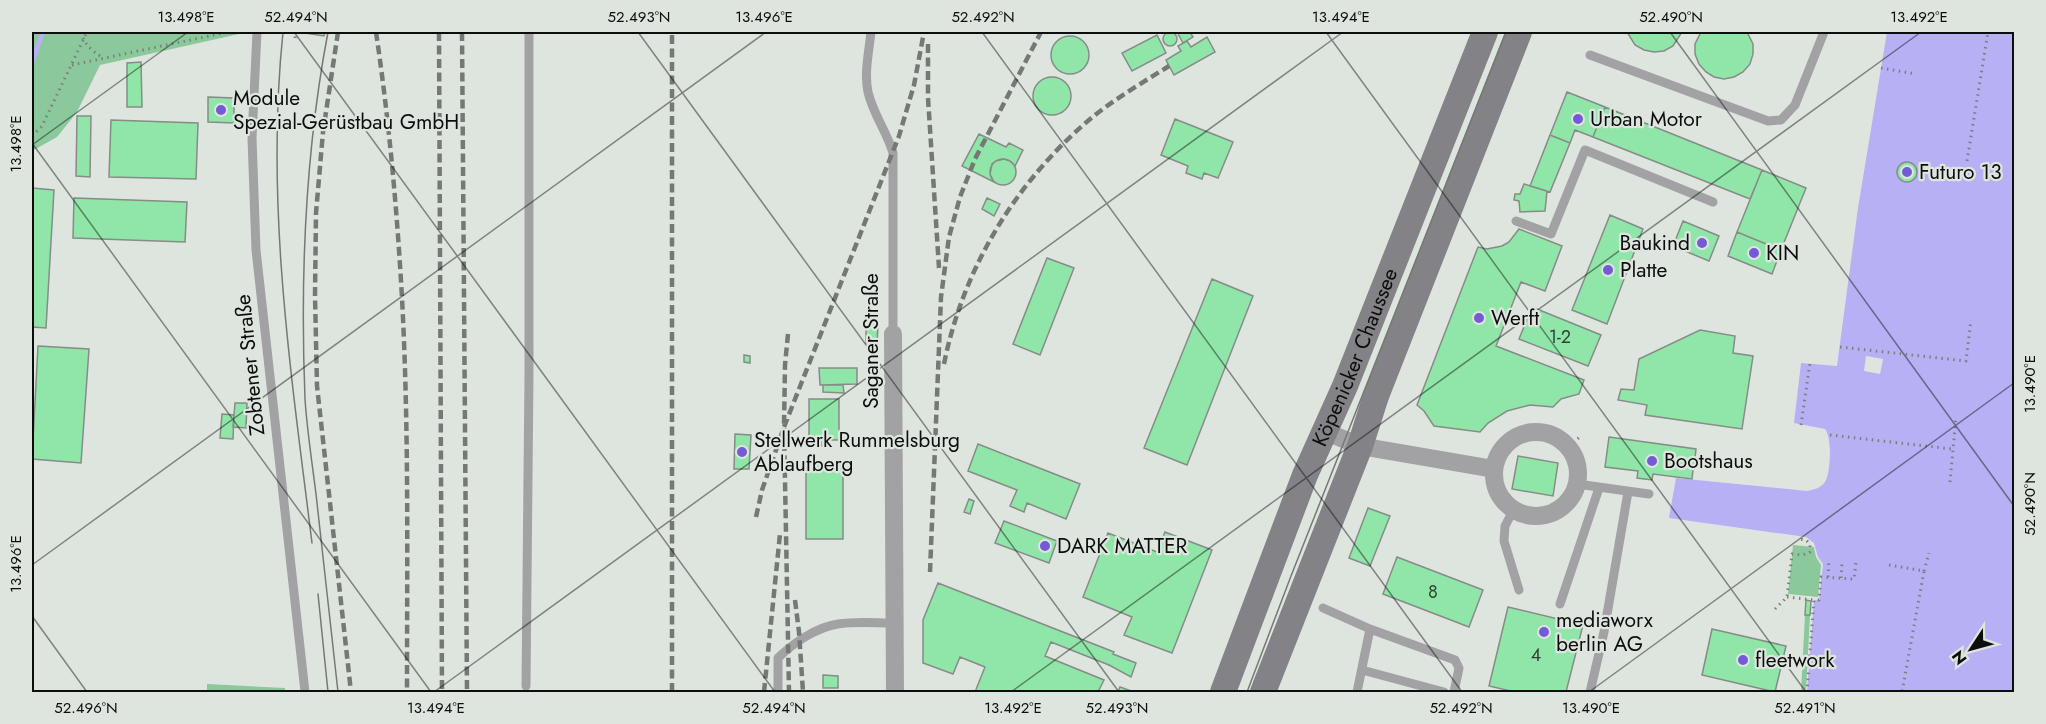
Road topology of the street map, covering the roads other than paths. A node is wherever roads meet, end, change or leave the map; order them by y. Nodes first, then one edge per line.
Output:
1 (257, 32) edge
2 (529, 32) edge
3 (871, 32) edge
4 (1485, 32) edge
5 (1520, 32) edge
6 (1824, 32) edge
7 (1590, 55) dead end
8 (1713, 202) dead end
9 (1516, 221) dead end
10 (893, 334) joint
11 (1324, 431) junction
12 (1360, 446) junction
13 (1494, 469) junction
14 (1577, 484) junction
15 (1599, 488) junction
16 (1628, 492) junction
17 (1648, 494) dead end
18 (1514, 509) junction
19 (1519, 590) dead end
20 (1560, 604) dead end
21 (1323, 608) dead end
22 (894, 623) junction
23 (1370, 629) junction
24 (1362, 670) junction
25 (526, 686) dead end
26 (1225, 688) edge
27 (305, 693) edge
28 (778, 693) edge
29 (895, 693) edge
30 (1263, 693) edge
31 (1357, 693) edge
32 (1444, 693) edge
33 (1454, 693) edge
34 (1590, 693) edge

1 - 27 lane, Zobtener Straße
2 - 25 lane
3 - 10 lane, Saganer Straße
4 - 11 main road, Köpenicker Chaussee
5 - 12 main road, Köpenicker Chaussee
6 - 7 lane
8 - 9 lane
10 - 22 street, Saganer Straße
11 - 12 street
11 - 26 main road, Köpenicker Chaussee
12 - 13 street
12 - 30 main road, Köpenicker Chaussee
13 - 14 street
13 - 18 street
14 - 15 lane
14 - 18 street
15 - 16 lane
15 - 20 lane
16 - 17 lane
16 - 34 lane
18 - 19 lane
21 - 23 lane
22 - 28 lane
22 - 29 street, Saganer Straße
23 - 24 lane
23 - 33 lane
24 - 31 lane
24 - 32 lane

